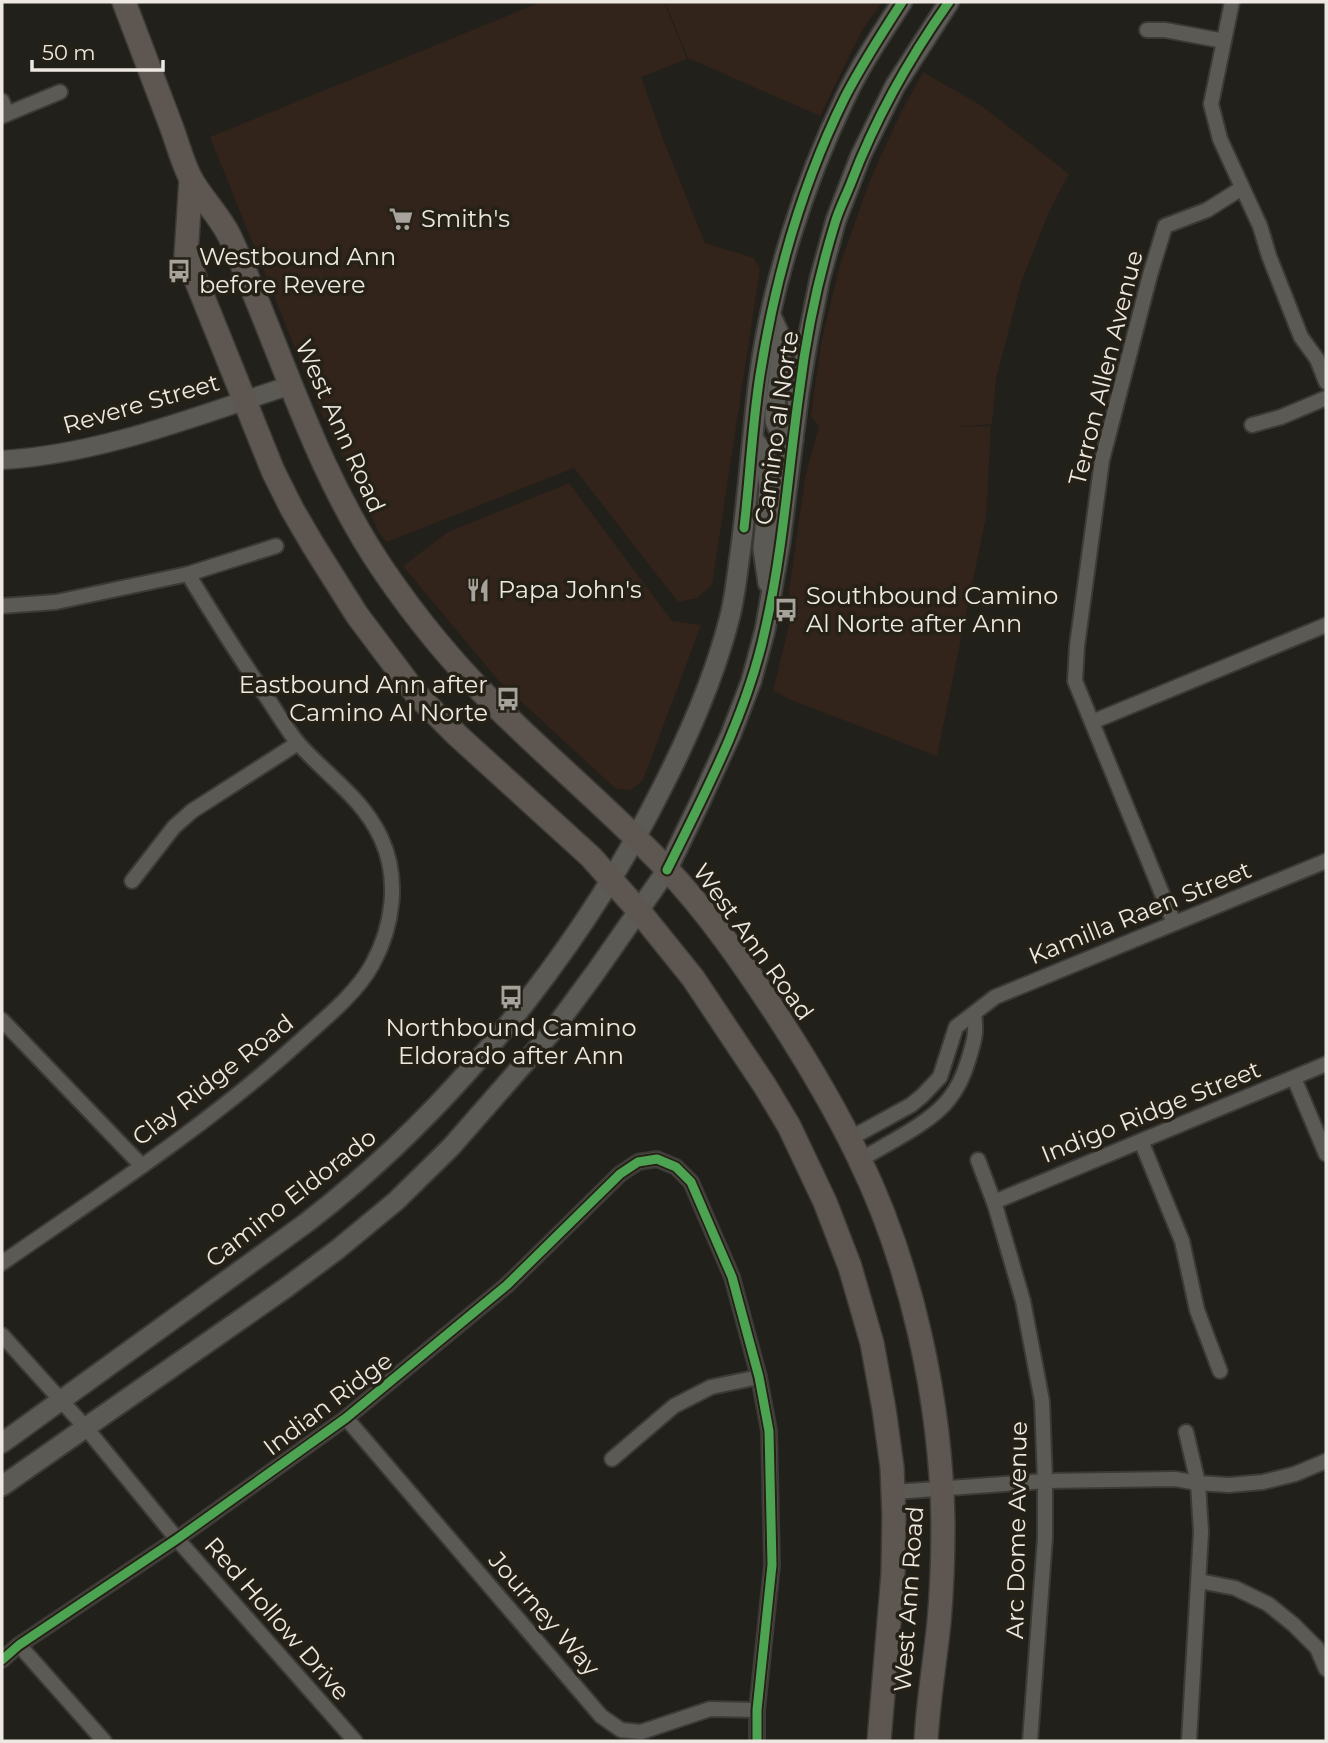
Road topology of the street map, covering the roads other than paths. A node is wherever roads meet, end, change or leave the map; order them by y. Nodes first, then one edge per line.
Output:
1 (124, 2) edge
2 (902, 2) edge
3 (949, 2) edge
4 (1232, 2) edge
5 (1147, 30) dead end
6 (1224, 41) junction
7 (60, 92) dead end
8 (3, 110) edge
9 (191, 179) junction
10 (1242, 188) junction
11 (771, 316) junction
12 (1326, 382) edge
13 (291, 385) junction
14 (1326, 398) edge
15 (244, 401) junction
16 (1252, 425) dead end
17 (753, 439) junction
18 (793, 440) junction
19 (2, 460) edge
20 (276, 546) dead end
21 (188, 574) junction
22 (770, 601) junction
23 (2, 606) edge
24 (1326, 625) edge
25 (1092, 722) junction
26 (298, 743) junction
27 (637, 839) junction
28 (1326, 861) edge
29 (667, 870) junction
30 (611, 880) junction
31 (132, 881) dead end
32 (639, 911) junction
33 (1174, 923) junction
34 (974, 1014) junction
35 (2, 1020) edge
36 (1326, 1064) edge
37 (1294, 1078) junction
38 (849, 1139) junction
39 (1141, 1141) junction
40 (1326, 1154) edge
41 (860, 1160) junction
42 (978, 1160) dead end
43 (142, 1166) junction
44 (994, 1202) junction
45 (2, 1263) edge
46 (2, 1335) edge
47 (1220, 1371) dead end
48 (759, 1377) junction
49 (61, 1402) junction
50 (346, 1418) junction
51 (86, 1428) junction
52 (1186, 1432) dead end
53 (2, 1443) edge
54 (612, 1459) dead end
55 (1326, 1461) edge
56 (1045, 1481) junction
57 (1198, 1483) junction
58 (2, 1486) edge
59 (941, 1489) junction
60 (894, 1492) junction
61 (177, 1539) junction
62 (1199, 1580) junction
63 (19, 1645) junction
64 (2, 1660) edge
65 (1326, 1669) edge
66 (757, 1710) junction
67 (104, 1741) edge
68 (355, 1741) edge
69 (757, 1741) edge
70 (880, 1741) edge
71 (926, 1741) edge
72 (1030, 1741) edge
73 (1189, 1741) edge

1 - 9 main road, West Ann Road
2 - 11 main road, Camino al Norte
3 - 18 main road, Camino al Norte
4 - 6 street
5 - 6 street
6 - 10 street
7 - 8 street
9 - 13 main road, West Ann Road
9 - 15 main road, West Ann Road
10 - 12 street
10 - 25 street, Terron Allen Avenue
11 - 17 main road, Camino al Norte
11 - 18 main road
13 - 15 street, Revere Street
13 - 27 main road, West Ann Road
14 - 16 street
15 - 19 street, Revere Street
15 - 30 main road, West Ann Road
17 - 22 main road
17 - 27 main road, Camino al Norte
18 - 22 main road, Camino al Norte
20 - 21 street
21 - 23 street
21 - 26 street, Clay Ridge Road
22 - 29 main road, Camino al Norte
24 - 25 street
25 - 33 street, Terron Allen Avenue
26 - 31 street
26 - 43 street, Clay Ridge Road
27 - 29 main road, West Ann Road
27 - 30 main road, Camino Eldorado
28 - 33 street, Kamilla Raen Street
29 - 32 main road, Camino al Norte
29 - 38 main road, West Ann Road
30 - 32 main road, West Ann Road
30 - 49 main road, Camino Eldorado
32 - 51 main road
32 - 60 main road, West Ann Road
33 - 34 street, Kamilla Raen Street
34 - 38 street, Kamilla Raen Street
34 - 41 street
35 - 43 street
36 - 37 street, Indigo Ridge Street
37 - 39 street, Indigo Ridge Street
37 - 40 street
38 - 41 main road, West Ann Road
39 - 44 street, Indigo Ridge Street
39 - 47 street
41 - 59 main road, West Ann Road
42 - 44 street, Arc Dome Avenue
43 - 45 street, Clay Ridge Road
44 - 56 street, Arc Dome Avenue
46 - 49 street, Red Hollow Drive
48 - 50 street, Indian Ridge
48 - 54 street
48 - 66 street
49 - 51 street, Red Hollow Drive
49 - 53 main road, Camino Eldorado
50 - 61 street, Indian Ridge
50 - 66 street, Journey Way
51 - 58 main road
51 - 61 street, Red Hollow Drive
52 - 57 street
55 - 57 street
56 - 57 street
56 - 59 street
56 - 72 street, Arc Dome Avenue
57 - 62 street
59 - 60 street
59 - 71 main road, West Ann Road
60 - 70 main road, West Ann Road
61 - 63 street, Indian Ridge
61 - 68 street, Red Hollow Drive
62 - 65 street
62 - 73 street
63 - 64 street, Indian Ridge
63 - 67 street
66 - 69 street

